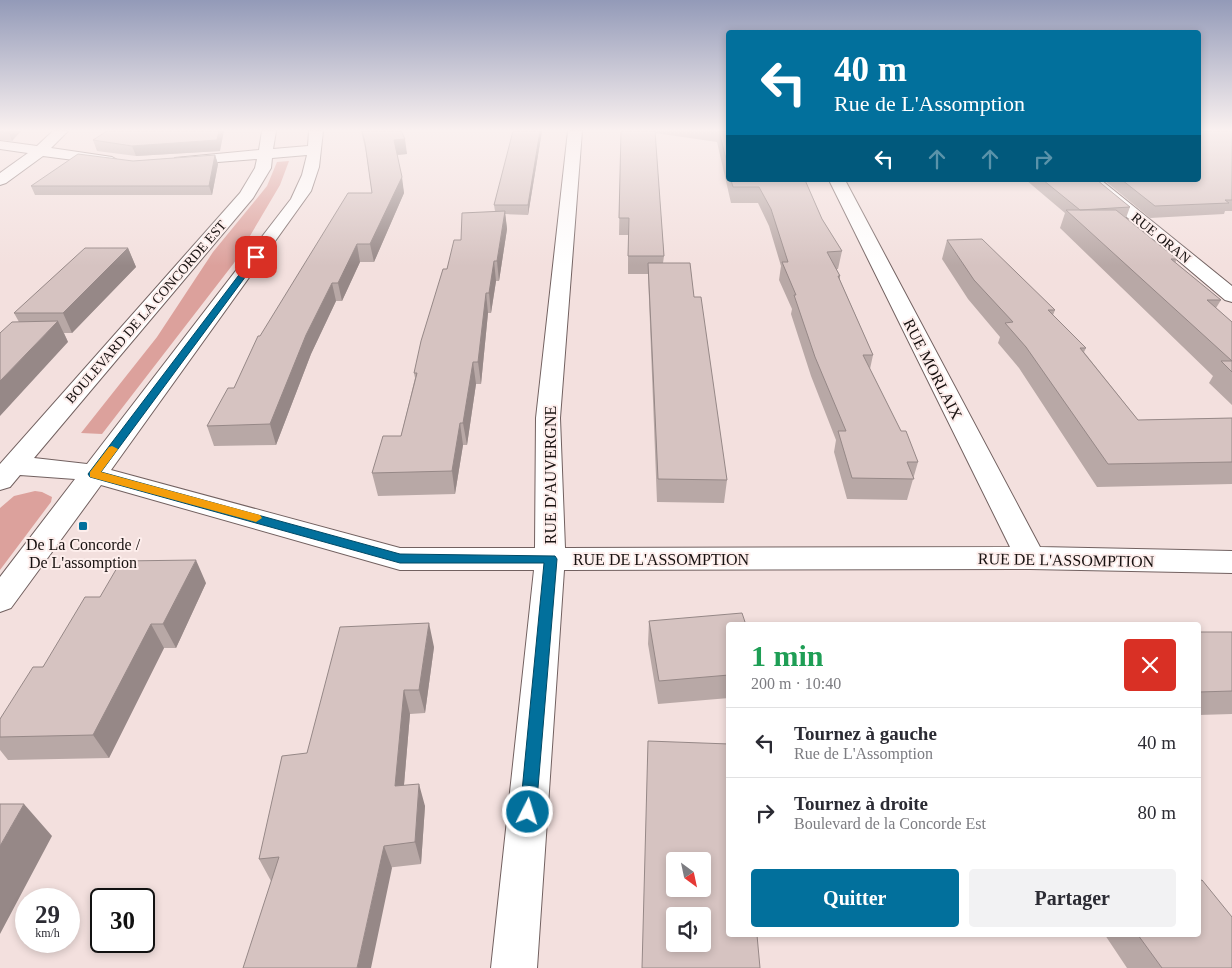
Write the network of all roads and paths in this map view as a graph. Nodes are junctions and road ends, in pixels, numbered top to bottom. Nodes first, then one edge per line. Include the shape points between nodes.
1 (259, 176) edge
2 (311, 176) edge
3 (571, 176) edge
4 (838, 182) edge
5 (1093, 182) edge
6 (1232, 296) edge
7 (6, 474) edge
8 (94, 474) junction
9 (1030, 558) junction
10 (550, 559) junction
11 (1232, 562) edge
12 (0, 600) edge
13 (514, 968) edge

1 - 7 street, BOULEVARD DE LA CONCORDE EST via 238,206
2 - 8 street via 298,200
3 - 10 street, RUE D'AUVERGNE via 548,418
4 - 9 street, RUE MORLAIX
5 - 6 street, RUE ORAN
7 - 8 street, RUE DE L'ASSOMPTION via 60,468
8 - 10 street, RUE DE L'ASSOMPTION via 400,559
8 - 12 street
9 - 10 street, RUE DE L'ASSOMPTION
9 - 11 street, RUE DE L'ASSOMPTION
10 - 13 street, RUE D'AUVERGNE

